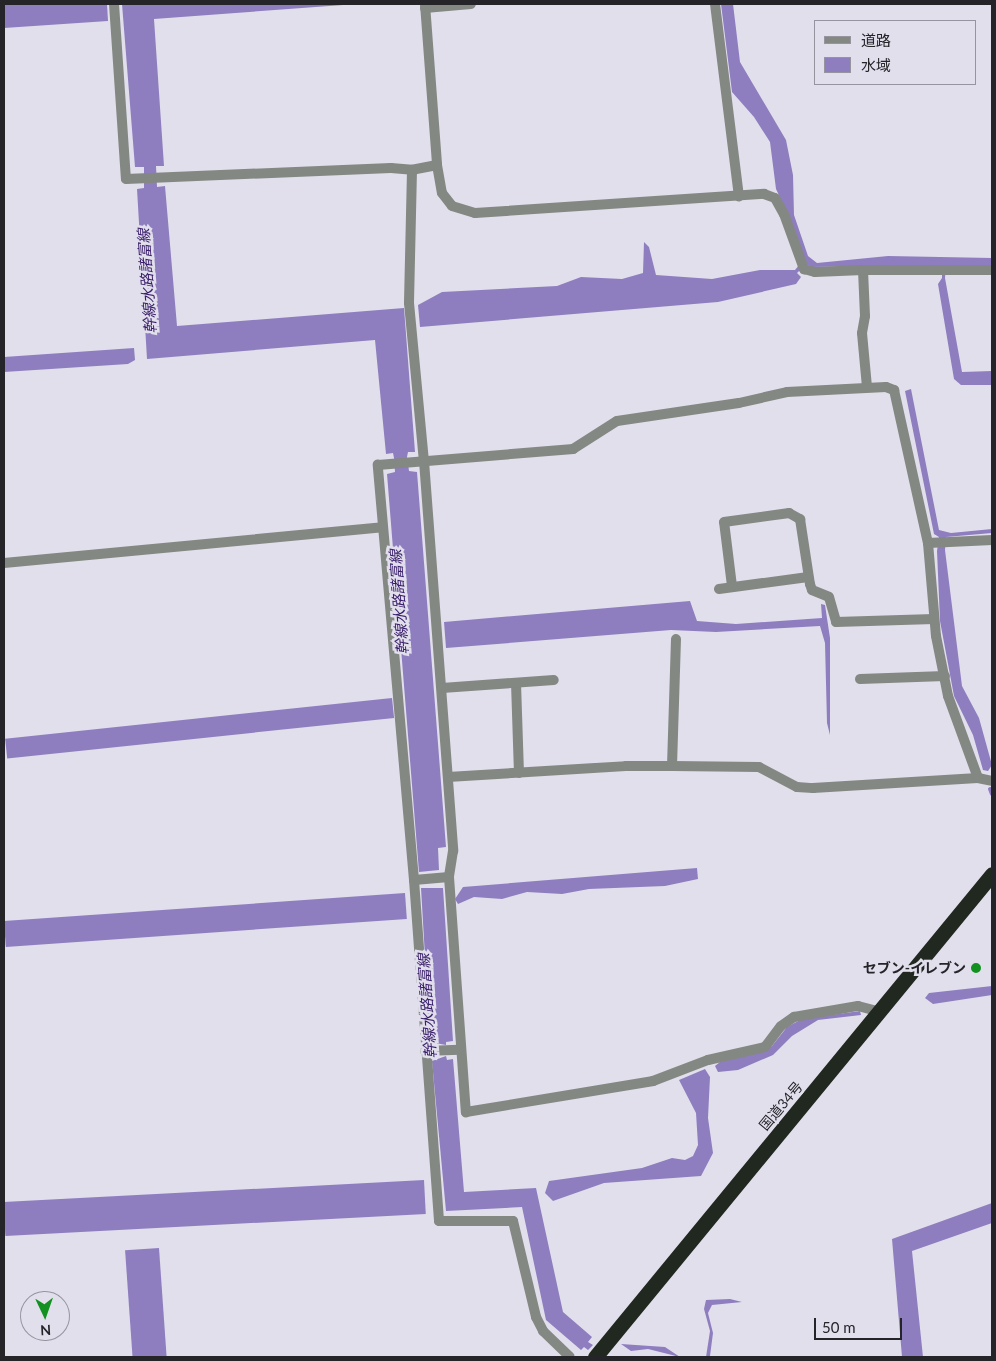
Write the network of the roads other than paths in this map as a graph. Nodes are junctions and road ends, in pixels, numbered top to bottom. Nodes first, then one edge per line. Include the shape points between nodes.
1 (471, 4) edge
2 (715, 4) edge
3 (425, 6) edge
4 (114, 12) edge
5 (437, 165) junction
6 (412, 170) junction
7 (739, 197) junction
8 (863, 270) junction
9 (992, 270) edge
10 (867, 387) junction
11 (424, 462) junction
12 (382, 527) junction
13 (992, 540) edge
14 (928, 543) junction
15 (4, 563) edge
16 (808, 577) junction
17 (732, 586) junction
18 (719, 589) dead end
19 (934, 619) junction
20 (676, 639) dead end
21 (946, 676) junction
22 (554, 680) dead end
23 (860, 680) dead end
24 (516, 683) junction
25 (442, 688) junction
26 (672, 766) junction
27 (519, 773) junction
28 (448, 777) junction
29 (978, 778) junction
30 (992, 781) edge
31 (449, 877) junction
32 (418, 879) junction
33 (990, 882) edge
34 (880, 1012) junction
35 (455, 1050) junction
36 (425, 1051) junction
37 (570, 1357) edge
38 (595, 1357) edge

1 - 3 street
2 - 7 street
3 - 5 street
4 - 6 street via 126,179 391,168
5 - 6 street
5 - 7 street via 442,193 452,206 464,212
6 - 11 street via 409,303
7 - 8 street via 764,194 775,198 802,265 815,272
8 - 9 street
8 - 10 street via 865,316 862,333
10 - 11 street via 787,392 739,403 617,421 573,450
10 - 14 street via 886,386 894,390 898,398
11 - 12 street via 378,465
11 - 25 street
12 - 15 street
12 - 32 street
13 - 14 street
14 - 19 street via 934,581
16 - 17 street
16 - 17 street via 800,519 789,514 780,515 724,522
16 - 19 street via 812,590 829,597 836,622
17 - 18 street
19 - 21 street
20 - 26 street
21 - 23 street
21 - 29 street via 953,710
22 - 24 street
24 - 25 street
24 - 27 street
25 - 28 street
26 - 27 street
26 - 29 street via 759,767 797,787 813,788
27 - 28 street
28 - 31 street via 453,852
29 - 30 street
31 - 32 street
31 - 35 street
32 - 36 street via 415,906
33 - 34 highway, 国道34号
34 - 35 street via 858,1006 794,1017 781,1026 765,1047 708,1060 653,1081 466,1112
34 - 38 highway, 国道34号
35 - 36 street
36 - 37 street via 439,1222 513,1221 536,1317 543,1331

